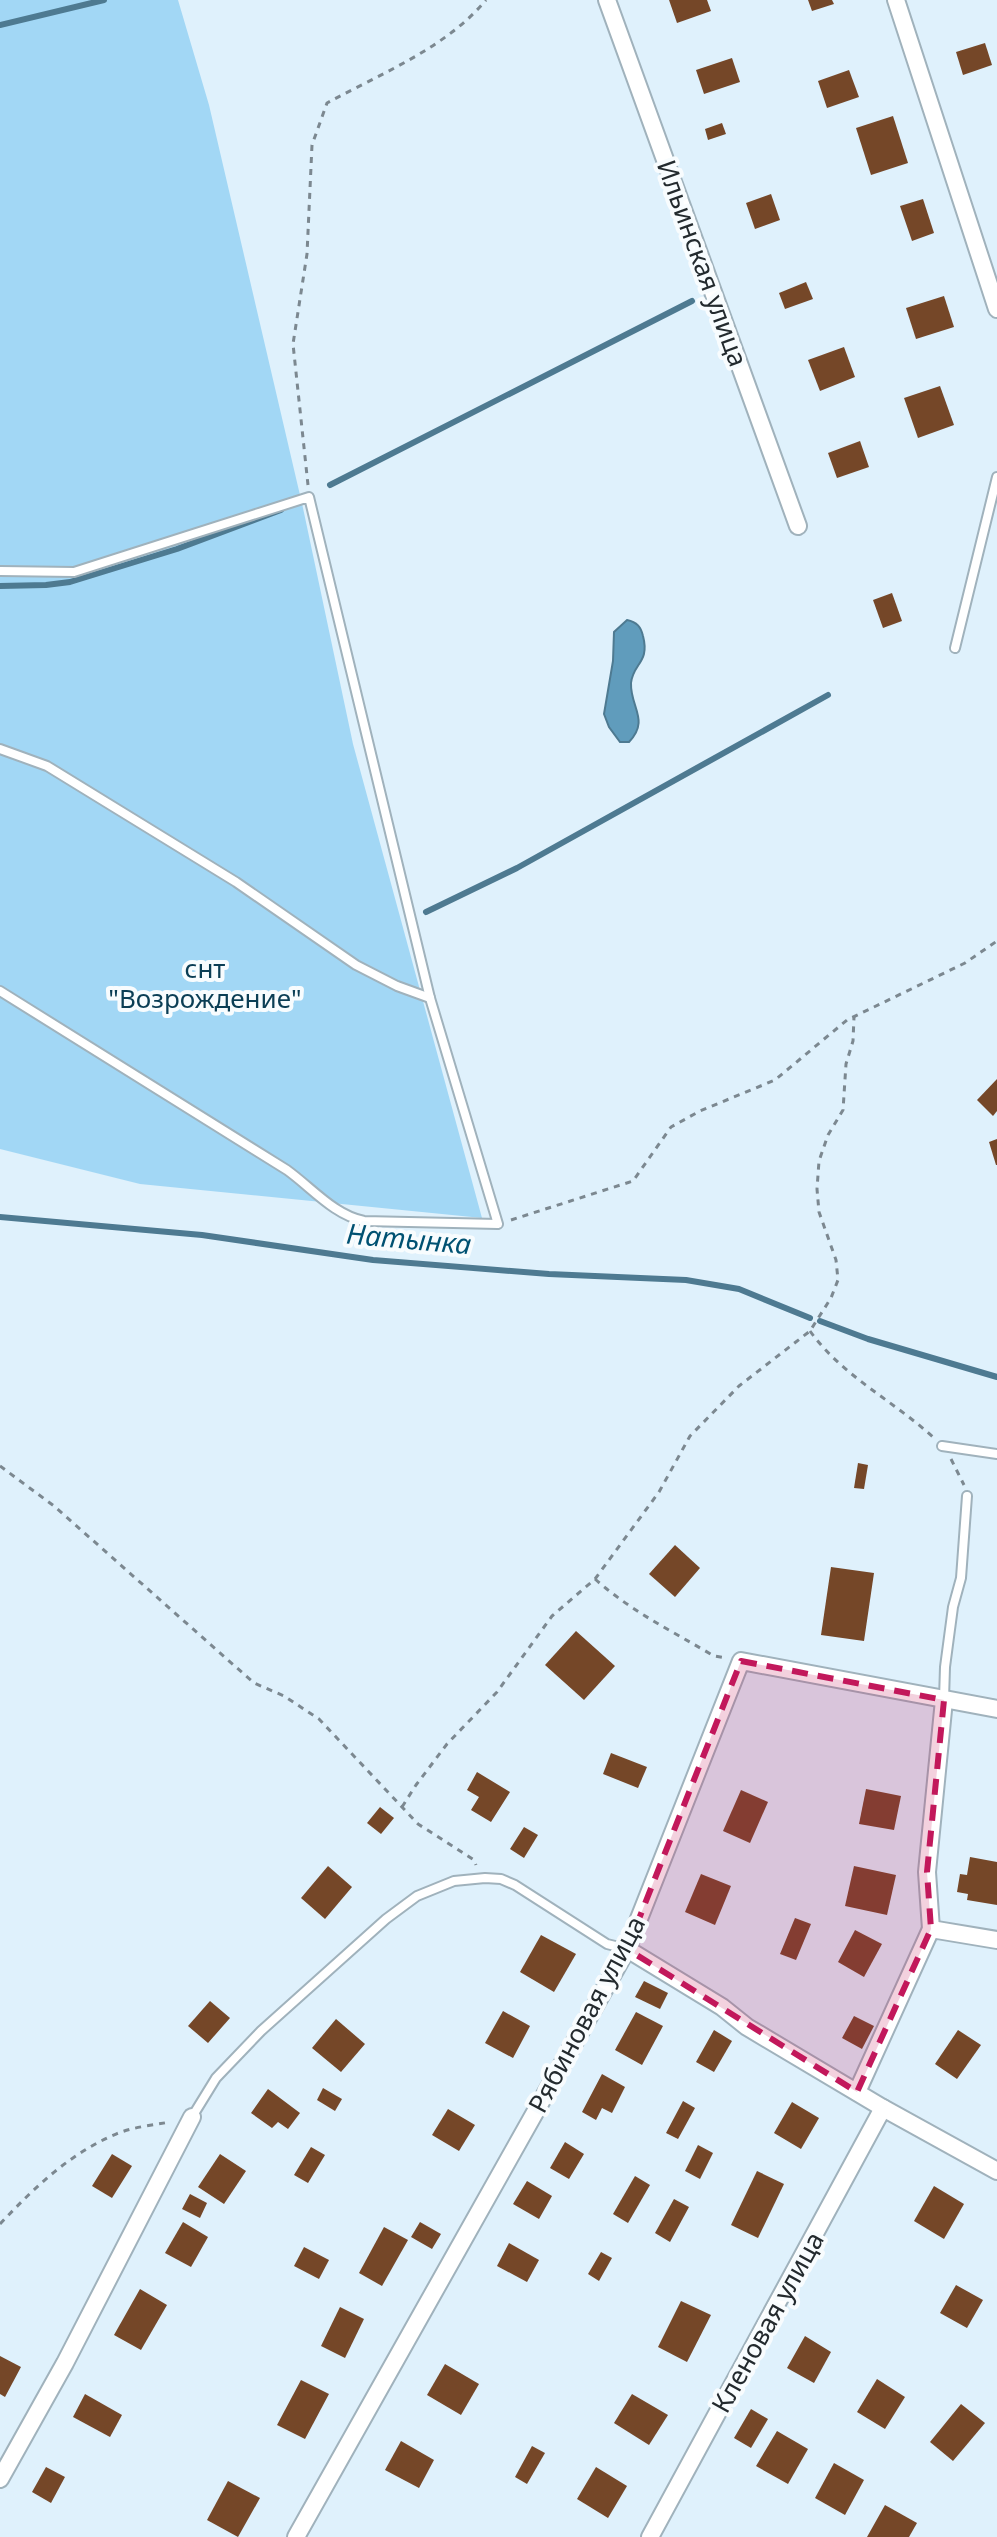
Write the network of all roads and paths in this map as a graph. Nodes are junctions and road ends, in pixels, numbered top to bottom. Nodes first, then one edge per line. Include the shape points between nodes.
1 (486, 0) edge
2 (607, 0) edge
3 (896, 0) edge
4 (997, 309) edge
5 (997, 477) edge
6 (309, 497) junction
7 (798, 526) dead end
8 (0, 571) edge
9 (955, 648) dead end
10 (0, 749) edge
11 (997, 941) edge
12 (0, 991) edge
13 (430, 998) junction
14 (854, 1017) junction
15 (498, 1224) junction
16 (810, 1331) junction
17 (942, 1446) junction
18 (997, 1454) edge
19 (0, 1466) edge
20 (967, 1496) joint
21 (595, 1579) junction
22 (741, 1661) junction
23 (944, 1700) junction
24 (997, 1709) edge
25 (402, 1807) junction
26 (485, 1878) junction
27 (931, 1929) junction
28 (997, 1940) edge
29 (627, 1949) junction
30 (857, 2092) junction
31 (883, 2108) junction
32 (192, 2117) junction
33 (997, 2171) edge
34 (0, 2224) edge
35 (0, 2479) edge
36 (296, 2537) edge
37 (650, 2537) edge

1 - 6 path via 445,39 327,103 312,145 307,254 293,344
2 - 7 street, Ильинская улица
3 - 4 street
5 - 9 lane
6 - 8 lane via 74,572
6 - 13 lane
10 - 13 lane via 47,766 236,882 356,965
11 - 14 path via 965,963
12 - 15 lane via 287,1170 351,1219
13 - 15 lane
14 - 15 path via 775,1080 671,1127 633,1181
14 - 16 path via 843,1110 819,1161 817,1189 838,1280
16 - 17 path via 845,1368
16 - 21 path via 739,1386 690,1436 659,1492
17 - 18 lane
17 - 20 path
19 - 25 path via 54,1506 254,1683 319,1719
20 - 23 lane
21 - 22 path via 642,1616 714,1656
21 - 25 path via 552,1616
22 - 23 street
22 - 29 street, Рябиновая улица
23 - 24 street
23 - 27 street via 927,1872
25 - 26 path via 418,1824 474,1860
26 - 29 lane via 515,1885 607,1944
26 - 32 lane via 454,1881 417,1896 386,1919 261,2031 216,2078
27 - 28 street
27 - 30 street
29 - 30 street
29 - 36 street, Рябиновая улица
30 - 31 street
31 - 33 street
31 - 37 street, Кленовая улица
32 - 34 path via 119,2133 76,2154
32 - 35 street

